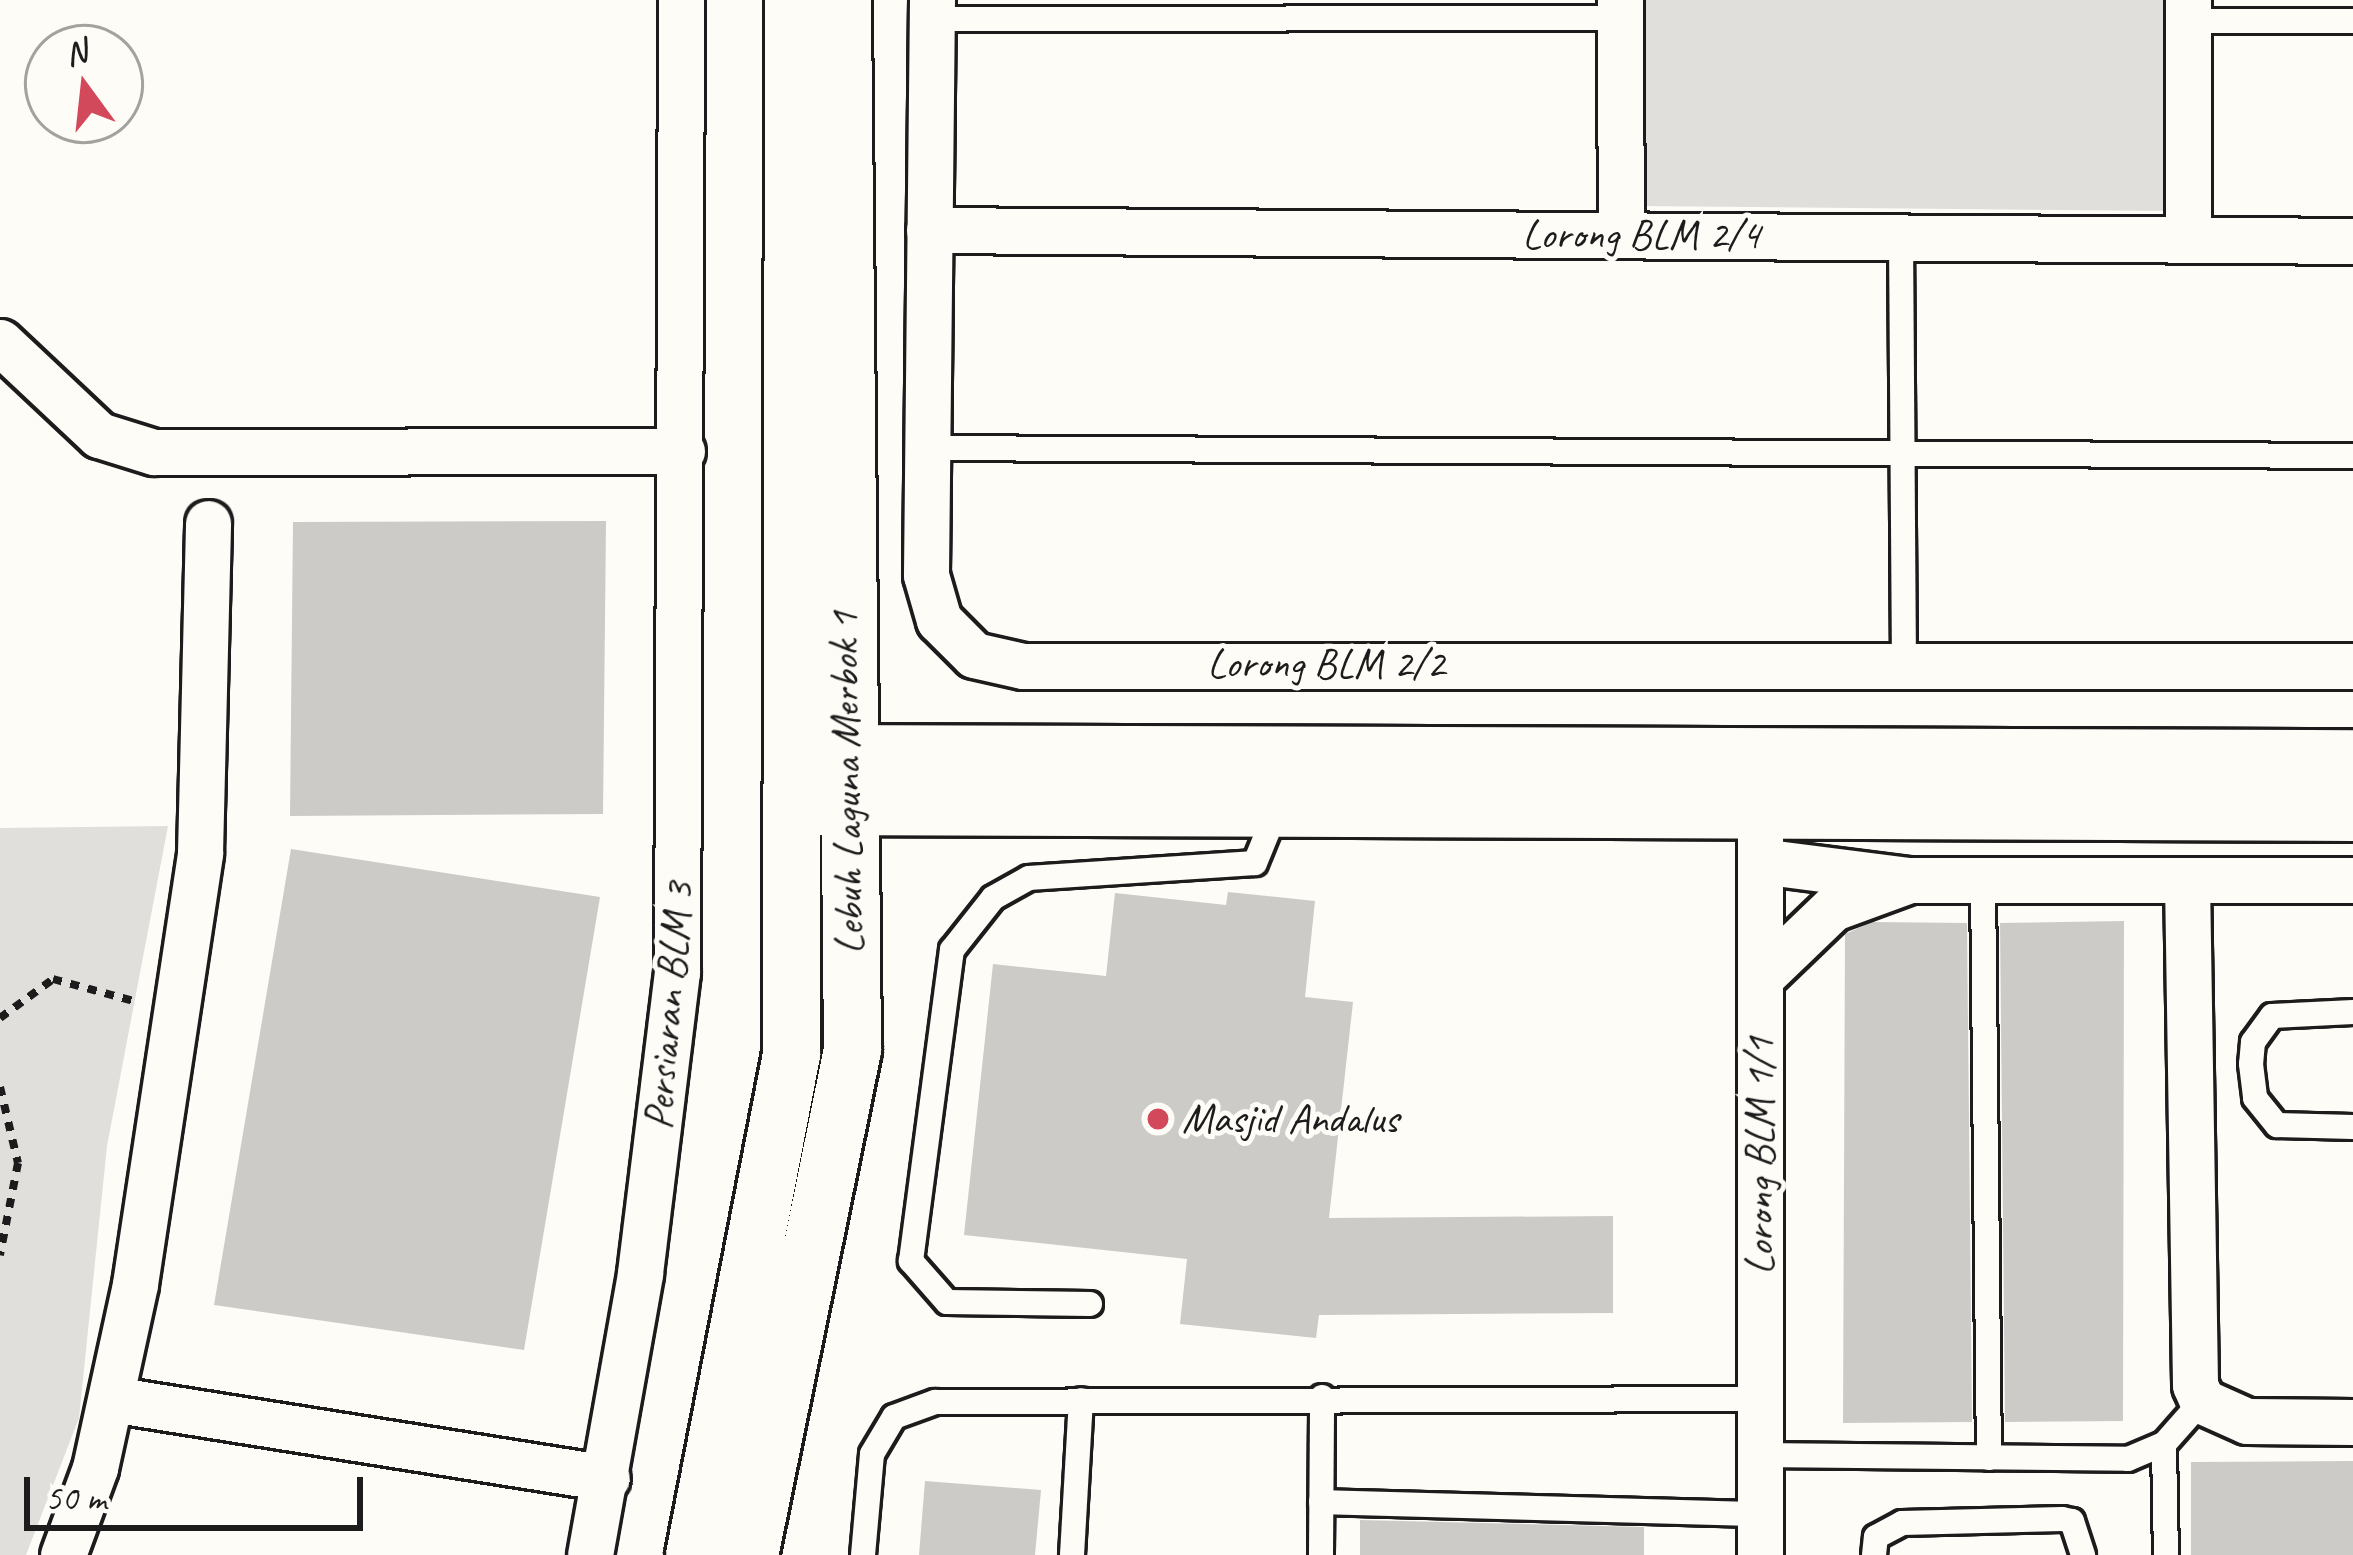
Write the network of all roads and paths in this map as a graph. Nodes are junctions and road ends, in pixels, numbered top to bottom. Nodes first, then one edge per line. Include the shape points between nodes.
1 (681, 0) edge
2 (793, 0) edge
3 (842, 0) edge
4 (1620, 9) edge
5 (932, 10) edge
6 (2188, 11) edge
7 (2353, 21) edge
8 (929, 230) junction
9 (1622, 236) junction
10 (1901, 236) junction
11 (2188, 239) junction
12 (2353, 241) edge
13 (0, 341) edge
14 (926, 448) junction
15 (682, 451) junction
16 (1900, 451) junction
17 (2353, 456) edge
18 (208, 523) dead end
19 (1904, 662) junction
20 (2353, 666) edge
21 (2353, 758) edge
22 (818, 780) junction
23 (1277, 809) junction
24 (1760, 810) junction
25 (2353, 812) edge
26 (1910, 880) junction
27 (1983, 880) junction
28 (2187, 880) junction
29 (2353, 880) edge
30 (1760, 978) junction
31 (176, 1012) junction
32 (2353, 1012) edge
33 (0, 1018) edge
34 (0, 1087) edge
35 (2353, 1127) edge
36 (0, 1255) edge
37 (1090, 1304) dead end
38 (1322, 1397) junction
39 (111, 1399) junction
40 (1760, 1399) junction
41 (1081, 1400) junction
42 (2202, 1401) junction
43 (2353, 1422) edge
44 (2164, 1444) junction
45 (1759, 1455) junction
46 (1989, 1458) junction
47 (607, 1478) junction
48 (1321, 1502) junction
49 (1760, 1534) edge
50 (63, 1555) edge
51 (590, 1555) edge
52 (694, 1555) edge
53 (749, 1555) edge
54 (863, 1555) edge
55 (1072, 1555) edge
56 (1321, 1555) edge
57 (1874, 1555) edge
58 (2083, 1555) edge
59 (2166, 1555) edge

1 - 15 street, Persiaran BLM 3
2 - 22 street, Lebuh Laguna Merbok 1
3 - 22 street, Lebuh Laguna Merbok 1
4 - 5 lane
4 - 9 street
5 - 8 street, Lorong BLM 2/2
6 - 7 lane
6 - 11 street
8 - 9 street, Lorong BLM 2/4
8 - 14 street, Lorong BLM 2/2
9 - 10 street, Lorong BLM 2/4
10 - 11 street, Lorong BLM 2/4
10 - 16 lane
11 - 12 street, Lorong BLM 2/4
13 - 15 street via 98,435 154,452
14 - 16 lane
14 - 19 street, Lorong BLM 2/2 via 930,602 953,641 995,664
15 - 47 street, Persiaran BLM 3 via 677,973
16 - 17 lane
16 - 19 lane
18 - 31 street via 206,768
19 - 20 street, Lorong BLM 2/2
21 - 24 street
22 - 23 street
22 - 24 street
22 - 52 street, Lebuh Laguna Merbok 1 via 788,1090
22 - 53 street, Lebuh Laguna Merbok 1 via 852,1048
23 - 24 street
23 - 37 lane via 1255,863 1029,878 993,898 952,950 910,1261 946,1302
24 - 25 street
24 - 26 street
24 - 30 street, Lorong BLM 1/1
26 - 27 street
26 - 30 street via 1834,908
27 - 28 street
27 - 46 lane
28 - 29 street
28 - 42 street via 2190,1360
30 - 40 street, Lorong BLM 1/1
31 - 33 path via 53,979
31 - 39 street
32 - 35 lane via 2272,1016 2252,1064 2255,1099 2277,1124
34 - 36 path via 18,1163
38 - 40 lane
38 - 41 lane
38 - 48 lane
39 - 47 street
39 - 50 street
40 - 45 street, Lorong BLM 1/1
41 - 54 lane via 935,1402 894,1417 872,1454
41 - 55 lane
42 - 43 street via 2247,1421
42 - 44 lane
44 - 46 lane via 2128,1459
44 - 59 lane
45 - 46 lane
45 - 49 street, Lorong BLM 1/1
47 - 51 street, Persiaran BLM 3
48 - 49 lane
48 - 56 lane
57 - 58 lane via 1876,1538 1902,1523 2062,1519 2072,1521

